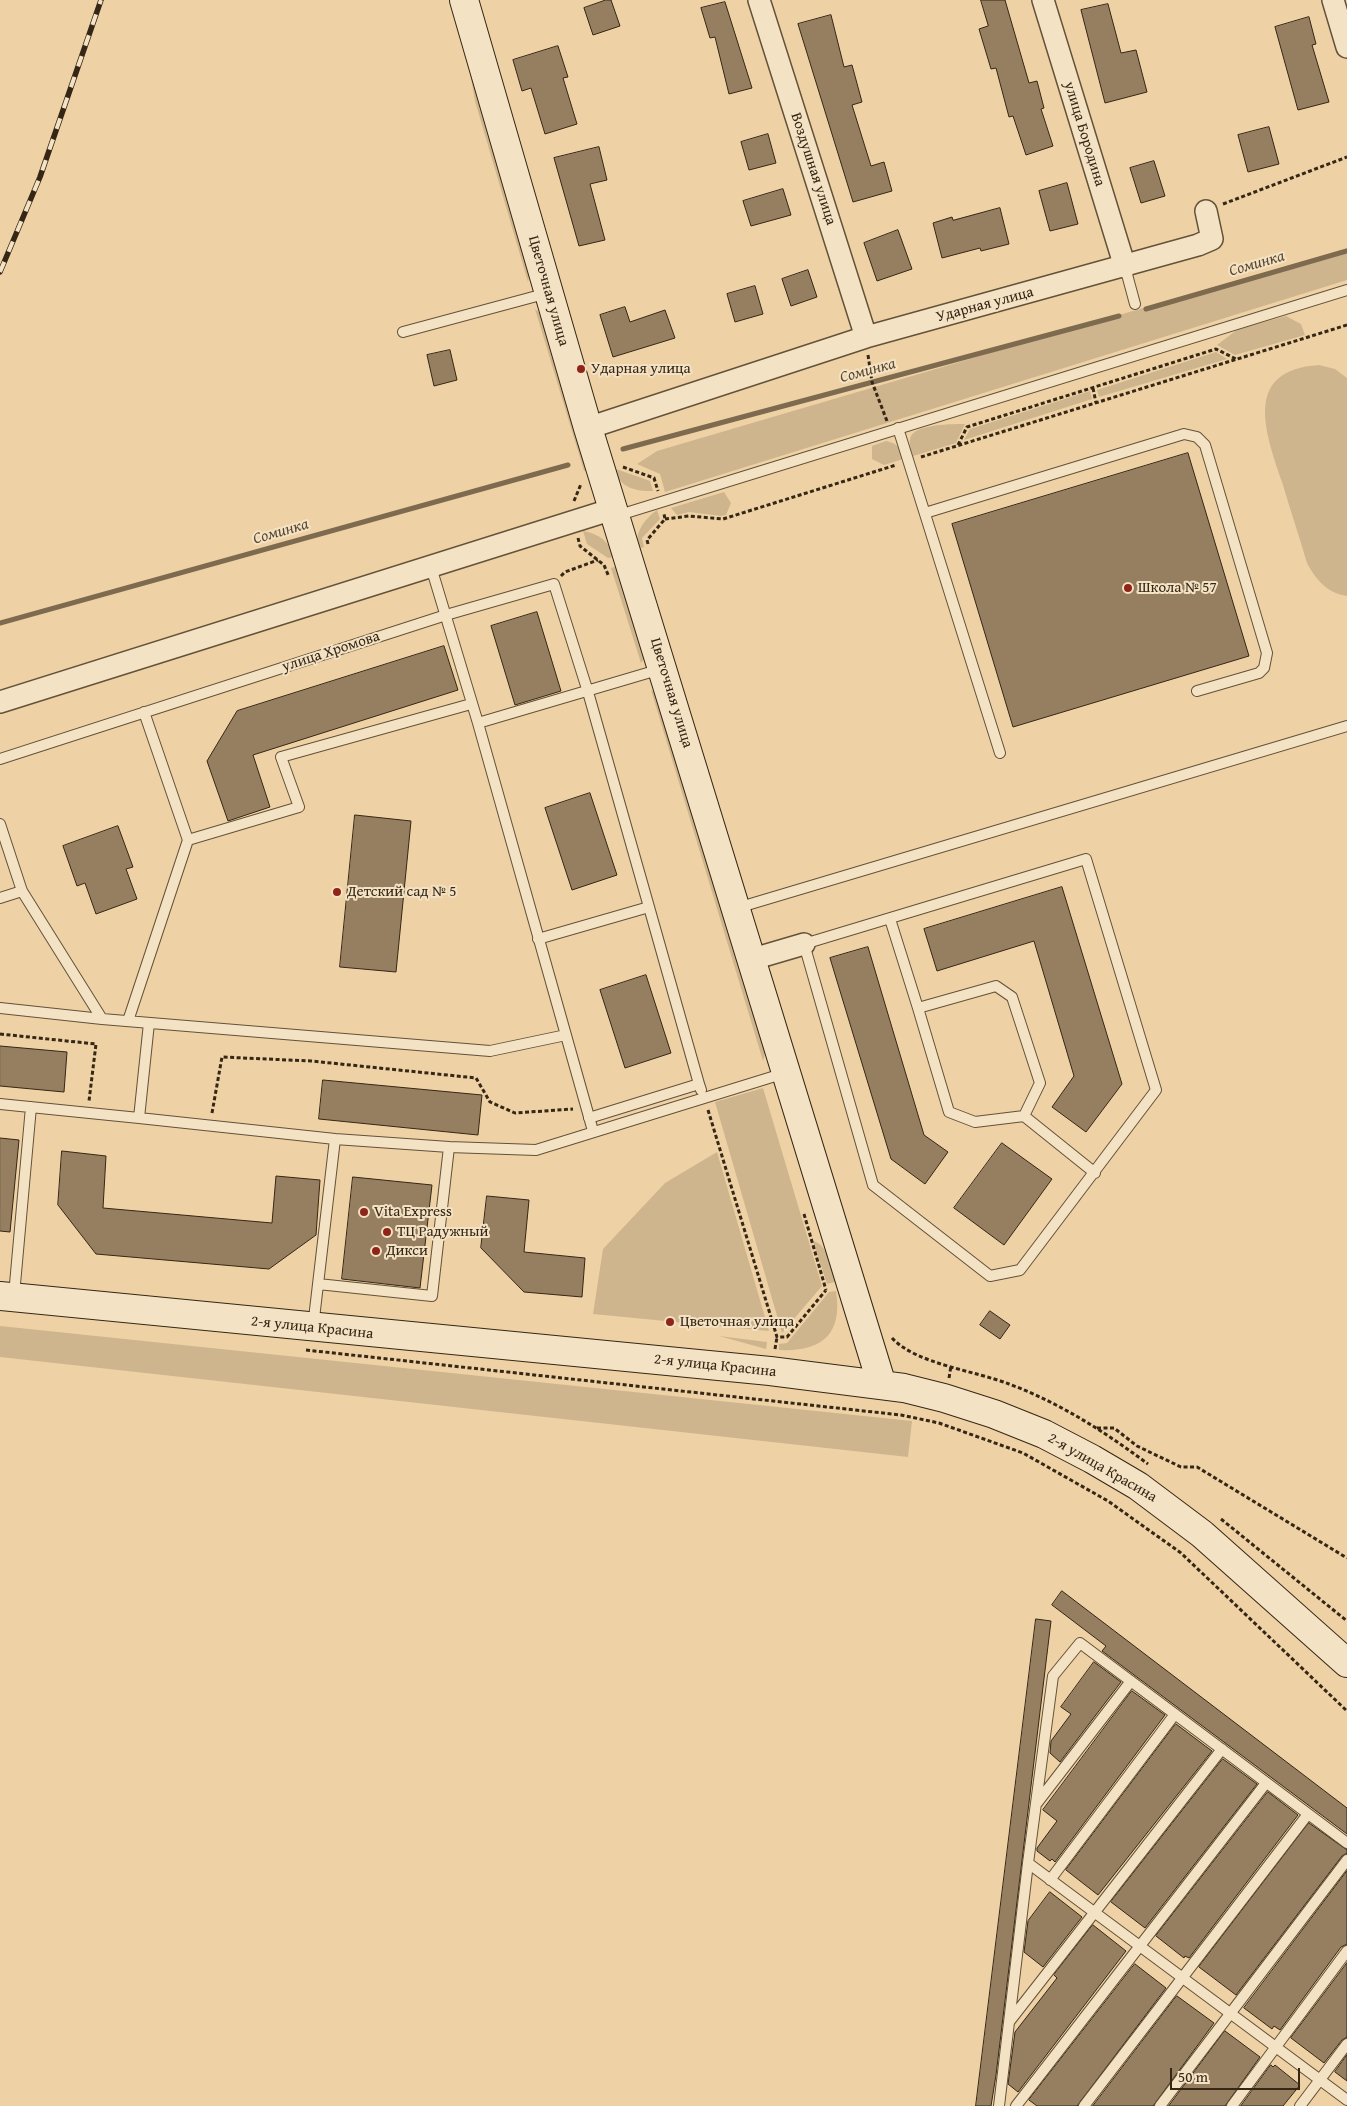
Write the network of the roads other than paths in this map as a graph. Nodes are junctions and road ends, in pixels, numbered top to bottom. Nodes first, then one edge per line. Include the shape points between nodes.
1 (464, 0) edge
2 (759, 0) edge
3 (1043, 0) edge
4 (1333, 0) edge
5 (1347, 47) edge
6 (1206, 211) road end
7 (1125, 267) junction
8 (1347, 290) edge
9 (549, 293) junction
10 (1135, 304) dead end
11 (403, 332) dead end
12 (866, 337) junction
13 (588, 428) junction
14 (894, 429) junction
15 (614, 513) junction
16 (925, 513) junction
17 (431, 567) junction
18 (446, 615) junction
19 (664, 668) junction
20 (1197, 691) dead end
21 (588, 692) junction
22 (0, 702) edge
23 (471, 704) junction
24 (144, 712) junction
25 (478, 723) junction
26 (1347, 726) edge
27 (1000, 752) dead end
28 (0, 759) edge
29 (0, 824) edge
30 (188, 840) junction
31 (22, 891) junction
32 (0, 898) edge
33 (649, 907) junction
34 (737, 908) junction
35 (890, 919) junction
36 (538, 939) junction
37 (804, 944) junction
38 (752, 958) junction
39 (0, 1008) edge
40 (918, 1008) junction
41 (102, 1020) junction
42 (128, 1021) junction
43 (148, 1023) junction
44 (566, 1035) junction
45 (786, 1073) junction
46 (699, 1084) junction
47 (704, 1098) junction
48 (0, 1104) edge
49 (31, 1107) junction
50 (588, 1113) junction
51 (1024, 1116) junction
52 (138, 1118) junction
53 (593, 1131) junction
54 (334, 1139) junction
55 (449, 1147) junction
56 (1095, 1173) junction
57 (318, 1284) junction
58 (7, 1296) edge
59 (309, 1339) junction
60 (882, 1385) junction
61 (1347, 1663) edge
62 (1131, 1681) junction
63 (1176, 1714) junction
64 (1222, 1749) junction
65 (1266, 1783) junction
66 (1036, 1804) junction
67 (1308, 1814) junction
68 (1347, 1843) edge
69 (1347, 1860) edge
70 (1028, 1863) junction
71 (1050, 1880) junction
72 (1095, 1913) junction
73 (1140, 1947) junction
74 (1347, 1951) edge
75 (1184, 1979) junction
76 (1230, 2014) junction
77 (1009, 2022) junction
78 (1347, 2044) edge
79 (1276, 2048) junction
80 (1320, 2080) junction
81 (1347, 2100) edge
82 (999, 2106) edge
83 (1016, 2106) edge
84 (1084, 2106) edge
85 (1160, 2106) edge
86 (1232, 2106) edge
87 (1300, 2106) edge

1 - 9 street, Цветочная улица
2 - 12 street, Воздушная улица
3 - 7 street, улица Бородина
4 - 5 street
6 - 7 street, Ударная улица via 1212,239
7 - 10 lane
7 - 12 street, Ударная улица
8 - 14 lane
9 - 11 lane
9 - 13 street, Цветочная улица
12 - 13 street, Ударная улица
13 - 15 street, Цветочная улица
14 - 15 lane
14 - 16 lane via 909,460
15 - 17 street
15 - 19 street, Цветочная улица
16 - 20 lane via 1184,434 1197,437 1205,446 1267,653 1264,668 1259,673
16 - 27 lane
17 - 18 lane
17 - 22 street
18 - 21 lane, улица Хромова via 554,584
18 - 23 lane
18 - 24 lane, улица Хромова
19 - 21 lane
19 - 34 street, Цветочная улица
21 - 25 lane
21 - 33 lane
23 - 25 lane
23 - 30 lane via 281,757 299,807
24 - 28 lane, улица Хромова
24 - 30 lane
25 - 36 lane
26 - 34 lane
29 - 31 lane
30 - 42 lane
31 - 32 lane
31 - 41 lane
33 - 36 lane
33 - 46 lane
34 - 38 street, Цветочная улица
35 - 37 lane
35 - 40 lane
35 - 56 lane via 1086,859 1156,1090
36 - 44 lane
37 - 38 street
37 - 56 lane via 873,1185 990,1276 1020,1270
38 - 45 street, Цветочная улица
39 - 41 lane
40 - 51 lane via 949,1112 975,1122
40 - 51 lane via 996,986 1012,997 1040,1083
41 - 42 lane
42 - 43 lane
43 - 44 lane via 490,1051
43 - 52 lane
44 - 50 lane
45 - 47 lane
45 - 60 street, Цветочная улица
46 - 47 lane
46 - 50 lane
47 - 53 lane
48 - 49 lane
49 - 52 lane
49 - 58 lane
50 - 53 lane
51 - 56 lane
52 - 54 lane
53 - 55 lane via 536,1150
54 - 55 lane
54 - 57 lane
55 - 57 lane via 432,1296
57 - 59 lane
58 - 59 street, 2-я улица Красина
59 - 60 street, 2-я улица Красина via 770,1371
60 - 61 street, 2-я улица Красина via 931,1394 994,1414 1060,1442 1115,1472 1202,1534
62 - 63 lane
62 - 66 lane
62 - 66 lane via 1080,1643 1053,1676
63 - 64 lane
63 - 71 lane
64 - 65 lane
64 - 72 lane
65 - 67 lane
65 - 73 lane
66 - 70 lane
67 - 68 lane
67 - 75 lane
69 - 76 lane
70 - 71 lane
70 - 77 lane
71 - 72 lane
72 - 73 lane
72 - 77 lane
73 - 75 lane
73 - 83 lane
74 - 79 lane
75 - 76 lane
75 - 84 lane
76 - 79 lane
76 - 85 lane
77 - 82 lane
78 - 80 lane
79 - 80 lane
79 - 86 lane
80 - 81 lane
80 - 87 lane

